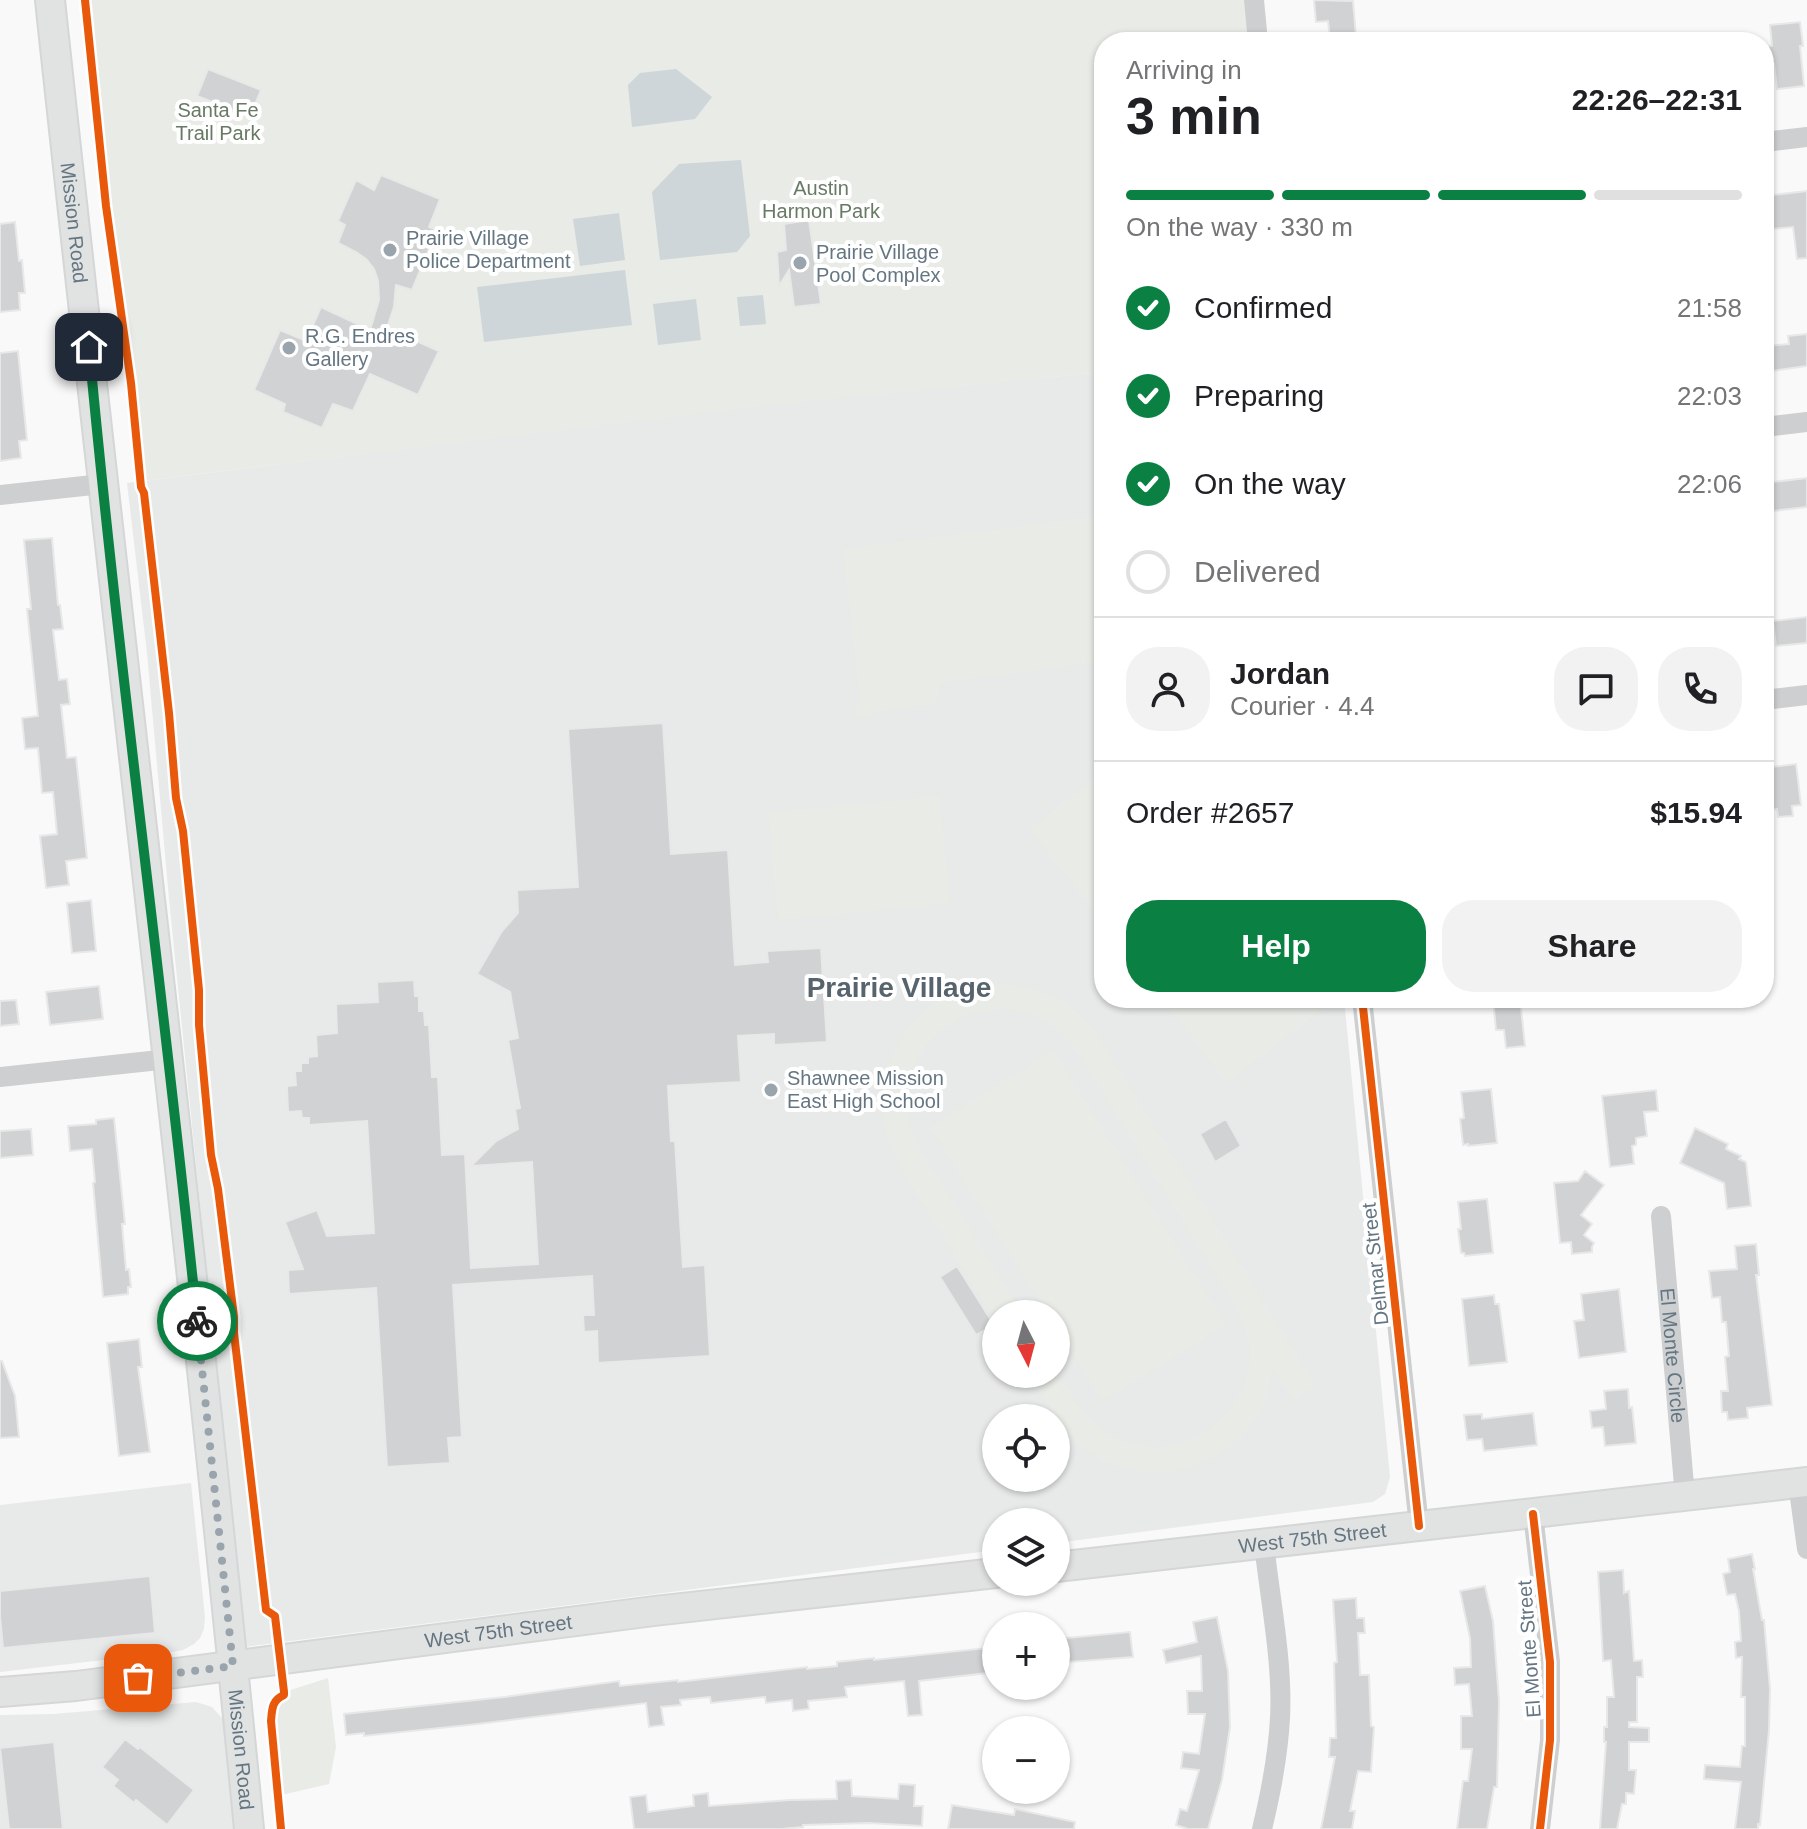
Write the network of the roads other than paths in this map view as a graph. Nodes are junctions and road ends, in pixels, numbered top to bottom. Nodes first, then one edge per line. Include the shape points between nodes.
1 (50, 0) edge
2 (1254, 0) edge
3 (1257, 32) edge
4 (1807, 137) edge
5 (1774, 141) edge
6 (1807, 422) edge
7 (1774, 426) edge
8 (102, 484) junction
9 (0, 495) edge
10 (1807, 695) edge
11 (1774, 699) edge
12 (1363, 1008) edge
13 (169, 1059) junction
14 (0, 1077) edge
15 (1661, 1216) dead end
16 (1802, 1482) edge
17 (1685, 1497) junction
18 (1533, 1514) junction
19 (1419, 1526) junction
20 (1264, 1544) junction
21 (1807, 1549) edge
22 (1070, 1565) edge
23 (982, 1575) edge
24 (233, 1666) junction
25 (0, 1692) edge
26 (249, 1829) edge
27 (1262, 1829) edge
28 (1540, 1829) edge

1 - 8 main road, Mission Road
2 - 3 street
4 - 5 street
6 - 7 street
8 - 9 street
8 - 13 main road, Mission Road
10 - 11 street
12 - 19 street, Delmar Street
13 - 14 street
13 - 24 main road, Mission Road
15 - 17 street, El Monte Circle
16 - 17 main road, West 75th Street
16 - 21 street
17 - 18 main road, West 75th Street
18 - 19 main road, West 75th Street
18 - 28 street, El Monte Street via 1550,1662 1550,1740
19 - 20 main road, West 75th Street
20 - 22 main road, West 75th Street
20 - 27 street via 1280,1717
23 - 24 main road, West 75th Street
24 - 25 main road, West 75th Street
24 - 26 main road, Mission Road

